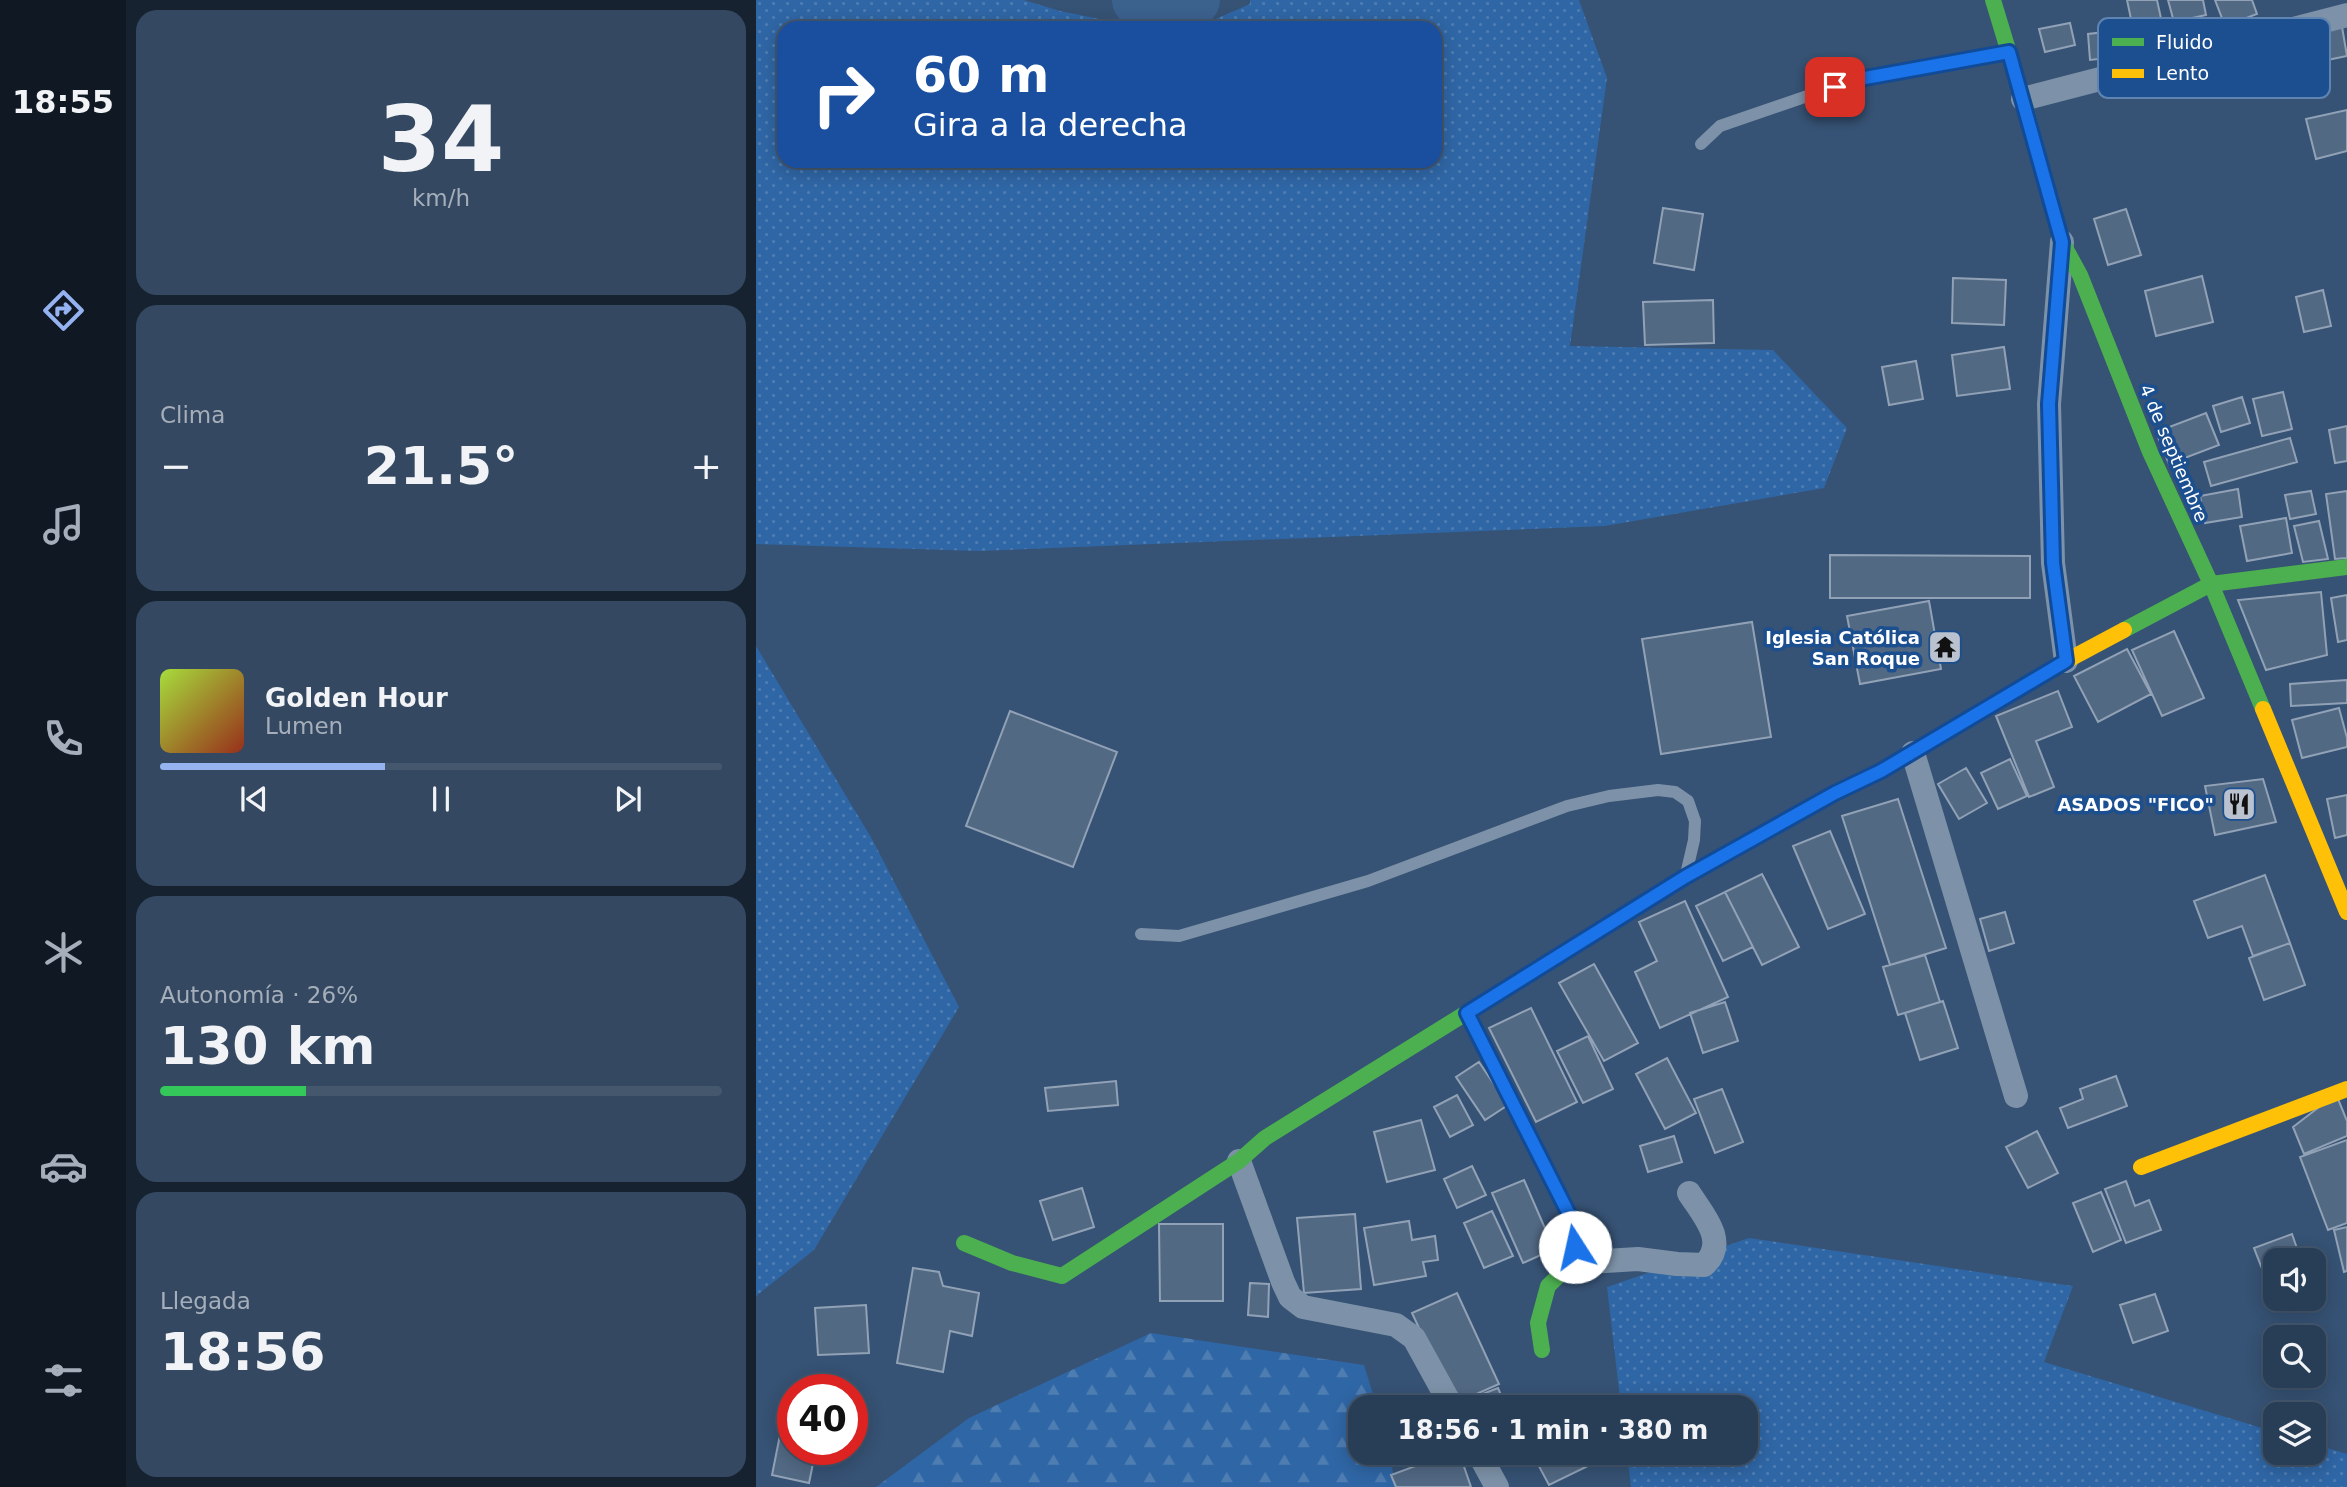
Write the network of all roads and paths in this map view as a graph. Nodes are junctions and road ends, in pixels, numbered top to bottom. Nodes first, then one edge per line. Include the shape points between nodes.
1 (1993, 0) edge
2 (2347, 15) edge
3 (2330, 19) edge
4 (2009, 52) junction
5 (2098, 80) edge
6 (2023, 99) junction
7 (1701, 144) dead end
8 (2062, 242) junction
9 (2347, 567) edge
10 (2211, 584) junction
11 (2066, 661) junction
12 (1913, 753) junction
13 (1685, 877) junction
14 (2347, 912) edge
15 (1141, 934) dead end
16 (1467, 1013) junction
17 (2347, 1088) edge
18 (2016, 1096) dead end
19 (1239, 1161) junction
20 (2141, 1167) dead end
21 (1689, 1193) dead end
22 (964, 1243) dead end
23 (1572, 1263) junction
24 (1542, 1350) dead end
25 (1445, 1395) edge
26 (1485, 1465) edge
27 (1497, 1487) edge

1 - 4 street, 4 de septiembre
2 - 3 street
4 - 6 street, 4 de septiembre
4 - 7 lane via 1854,80 1720,126
5 - 6 street
6 - 8 street, 4 de septiembre
8 - 10 street, 4 de septiembre
8 - 11 street via 2049,404 2053,563
9 - 10 street
10 - 11 street
10 - 14 street, 4 de septiembre
11 - 12 street
12 - 13 street
12 - 18 street
13 - 15 lane via 1695,821 1688,801 1675,792 1658,790 1567,806 1368,881 1179,936
13 - 16 street
16 - 19 street via 1265,1138
16 - 23 street via 1578,1232
17 - 20 street
19 - 22 street via 1062,1276 998,1259
19 - 25 street via 1290,1297 1303,1307 1396,1325 1414,1338
21 - 23 street via 1714,1235 1714,1252 1704,1265 1638,1259
23 - 24 street via 1548,1286 1538,1323
26 - 27 street

